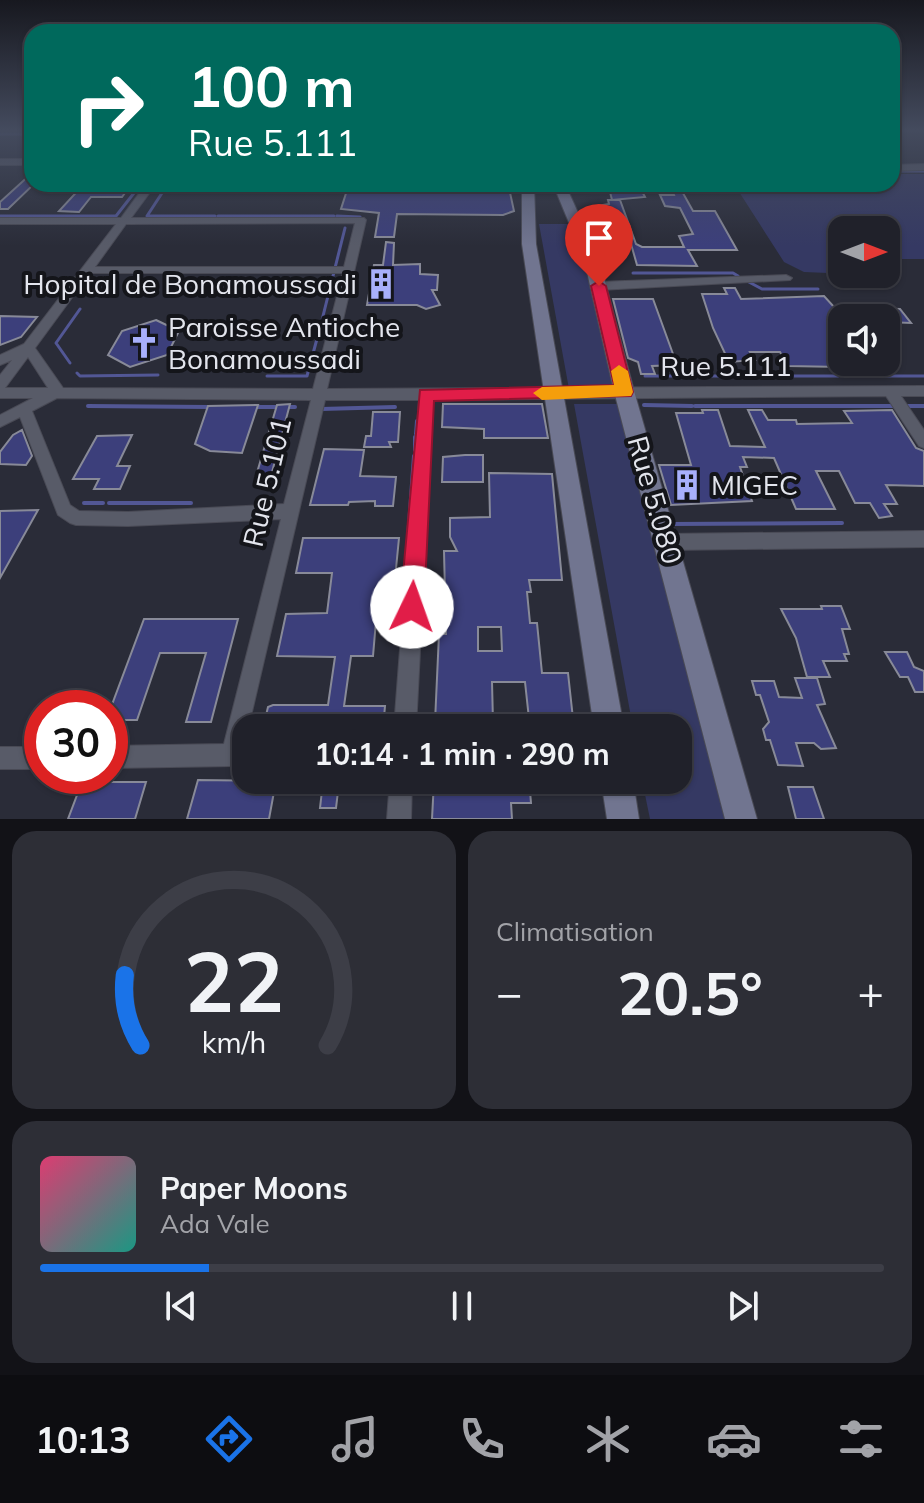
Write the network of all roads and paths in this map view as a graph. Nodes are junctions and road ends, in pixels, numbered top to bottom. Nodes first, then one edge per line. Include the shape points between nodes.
1 (145, 192) edge
2 (527, 192) edge
3 (564, 192) edge
4 (0, 221) edge
5 (124, 221) junction
6 (87, 270) junction
7 (349, 270) junction
8 (786, 278) dead end
9 (599, 286) junction
10 (28, 347) junction
11 (0, 360) edge
12 (0, 385) edge
13 (890, 391) junction
14 (924, 391) edge
15 (58, 392) junction
16 (624, 392) junction
17 (0, 393) edge
18 (554, 393) junction
19 (319, 395) junction
20 (426, 395) junction
21 (24, 409) junction
22 (0, 421) edge
23 (924, 442) edge
24 (291, 511) junction
25 (924, 539) edge
26 (667, 542) junction
27 (406, 714) edge
28 (607, 714) edge
29 (128, 757) edge
30 (0, 758) edge
31 (24, 758) edge
32 (400, 794) edge
33 (619, 794) edge
34 (399, 819) edge
35 (623, 819) edge
36 (741, 819) edge

1 - 5 street
2 - 18 main road via 529,244
3 - 9 main road, Rue 5.080 via 577,213
4 - 5 street, Rue 5.101
5 - 6 street
5 - 7 street, Rue 5.101 via 361,220
6 - 7 street
6 - 10 street
7 - 19 street, Rue 5.101
8 - 9 street
9 - 16 main road, Rue 5.080
10 - 11 street
10 - 12 street
10 - 15 street
13 - 14 street, Rue 5.111
13 - 16 street, Rue 5.111
13 - 23 street
15 - 17 street, Rue 5.111
15 - 19 street, Rue 5.111
15 - 21 street
16 - 18 street, Rue 5.111
16 - 26 main road, Rue 5.080
18 - 20 street, Rue 5.111
18 - 28 main road
19 - 20 street, Rue 5.111
19 - 24 street, Rue 5.101
20 - 27 street
21 - 22 street
21 - 24 street via 64,510 76,518
24 - 29 street, Rue 5.101 via 232,755
25 - 26 street
26 - 36 main road, Rue 5.080
30 - 31 street
32 - 34 street
33 - 35 main road

